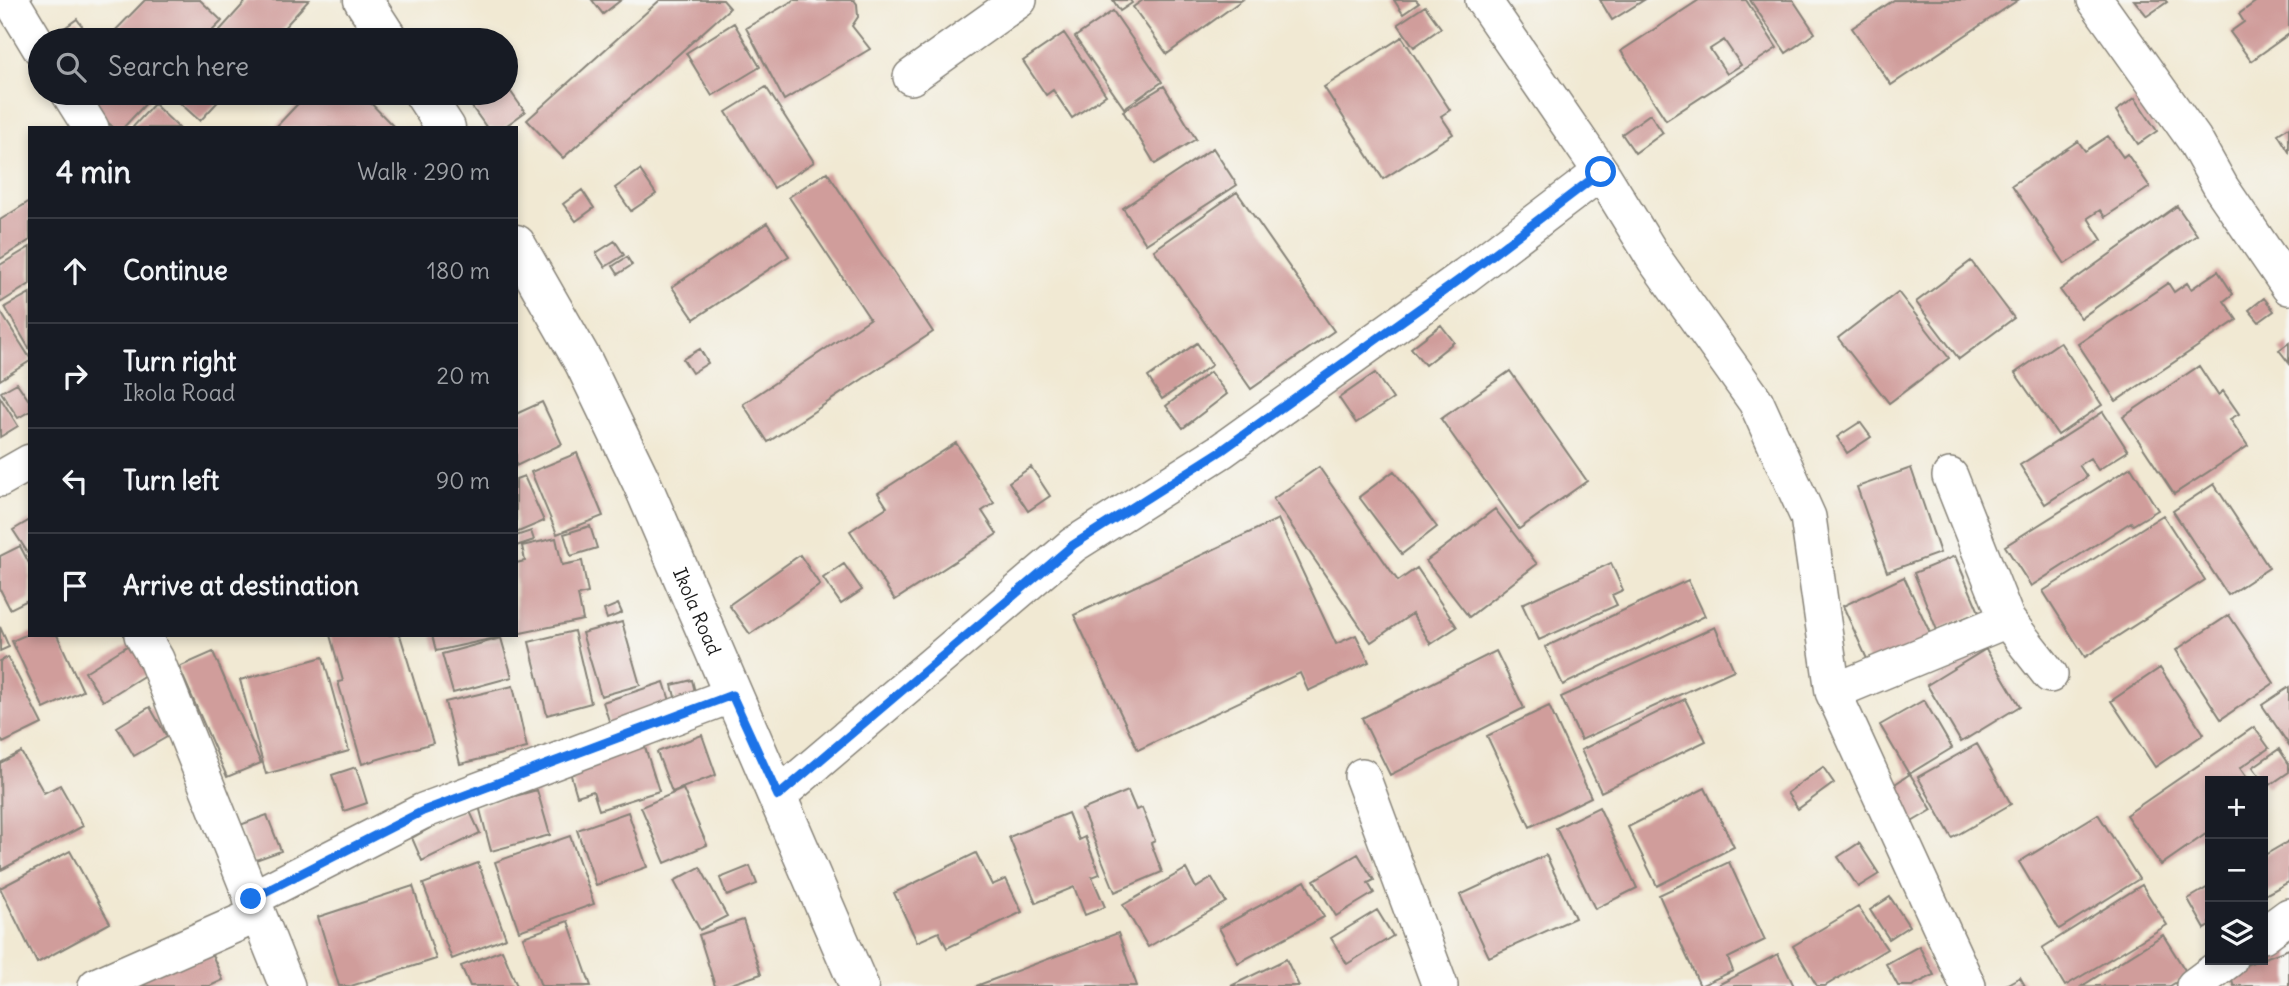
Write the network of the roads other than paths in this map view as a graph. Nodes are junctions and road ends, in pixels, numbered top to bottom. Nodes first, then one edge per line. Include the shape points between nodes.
1 (11, 0) edge
2 (363, 0) edge
3 (1020, 0) edge
4 (1483, 0) edge
5 (2095, 0) edge
6 (28, 28) edge
7 (381, 28) edge
8 (911, 77) dead end
9 (77, 105) edge
10 (431, 105) edge
11 (90, 126) edge
12 (445, 126) edge
13 (1601, 172) junction
14 (518, 248) edge
15 (2289, 287) edge
16 (28, 463) edge
17 (1950, 476) dead end
18 (0, 479) edge
19 (2007, 620) junction
20 (143, 637) edge
21 (2050, 675) dead end
22 (1833, 692) junction
23 (732, 695) junction
24 (1362, 776) dead end
25 (778, 796) junction
26 (254, 907) junction
27 (2289, 916) edge
28 (2268, 931) edge
29 (2222, 965) edge
30 (96, 986) edge
31 (287, 986) edge
32 (859, 986) edge
33 (1440, 986) edge
34 (1968, 986) edge
35 (2194, 986) edge

1 - 6 street
2 - 7 street
3 - 8 street
4 - 13 street
5 - 15 street via 2194,139
9 - 11 street
10 - 12 street
13 - 22 street via 1655,260 1756,402 1808,517
13 - 25 street via 1221,451 1073,545
14 - 23 street, Ikola Road via 584,363 641,481
16 - 18 street
17 - 19 street
19 - 21 street
19 - 22 street
20 - 26 street
22 - 34 street
23 - 25 street, Ikola Road
23 - 26 street via 423,811
24 - 33 street
25 - 32 street, Ikola Road
26 - 30 street
26 - 31 street
27 - 28 street
29 - 35 street

